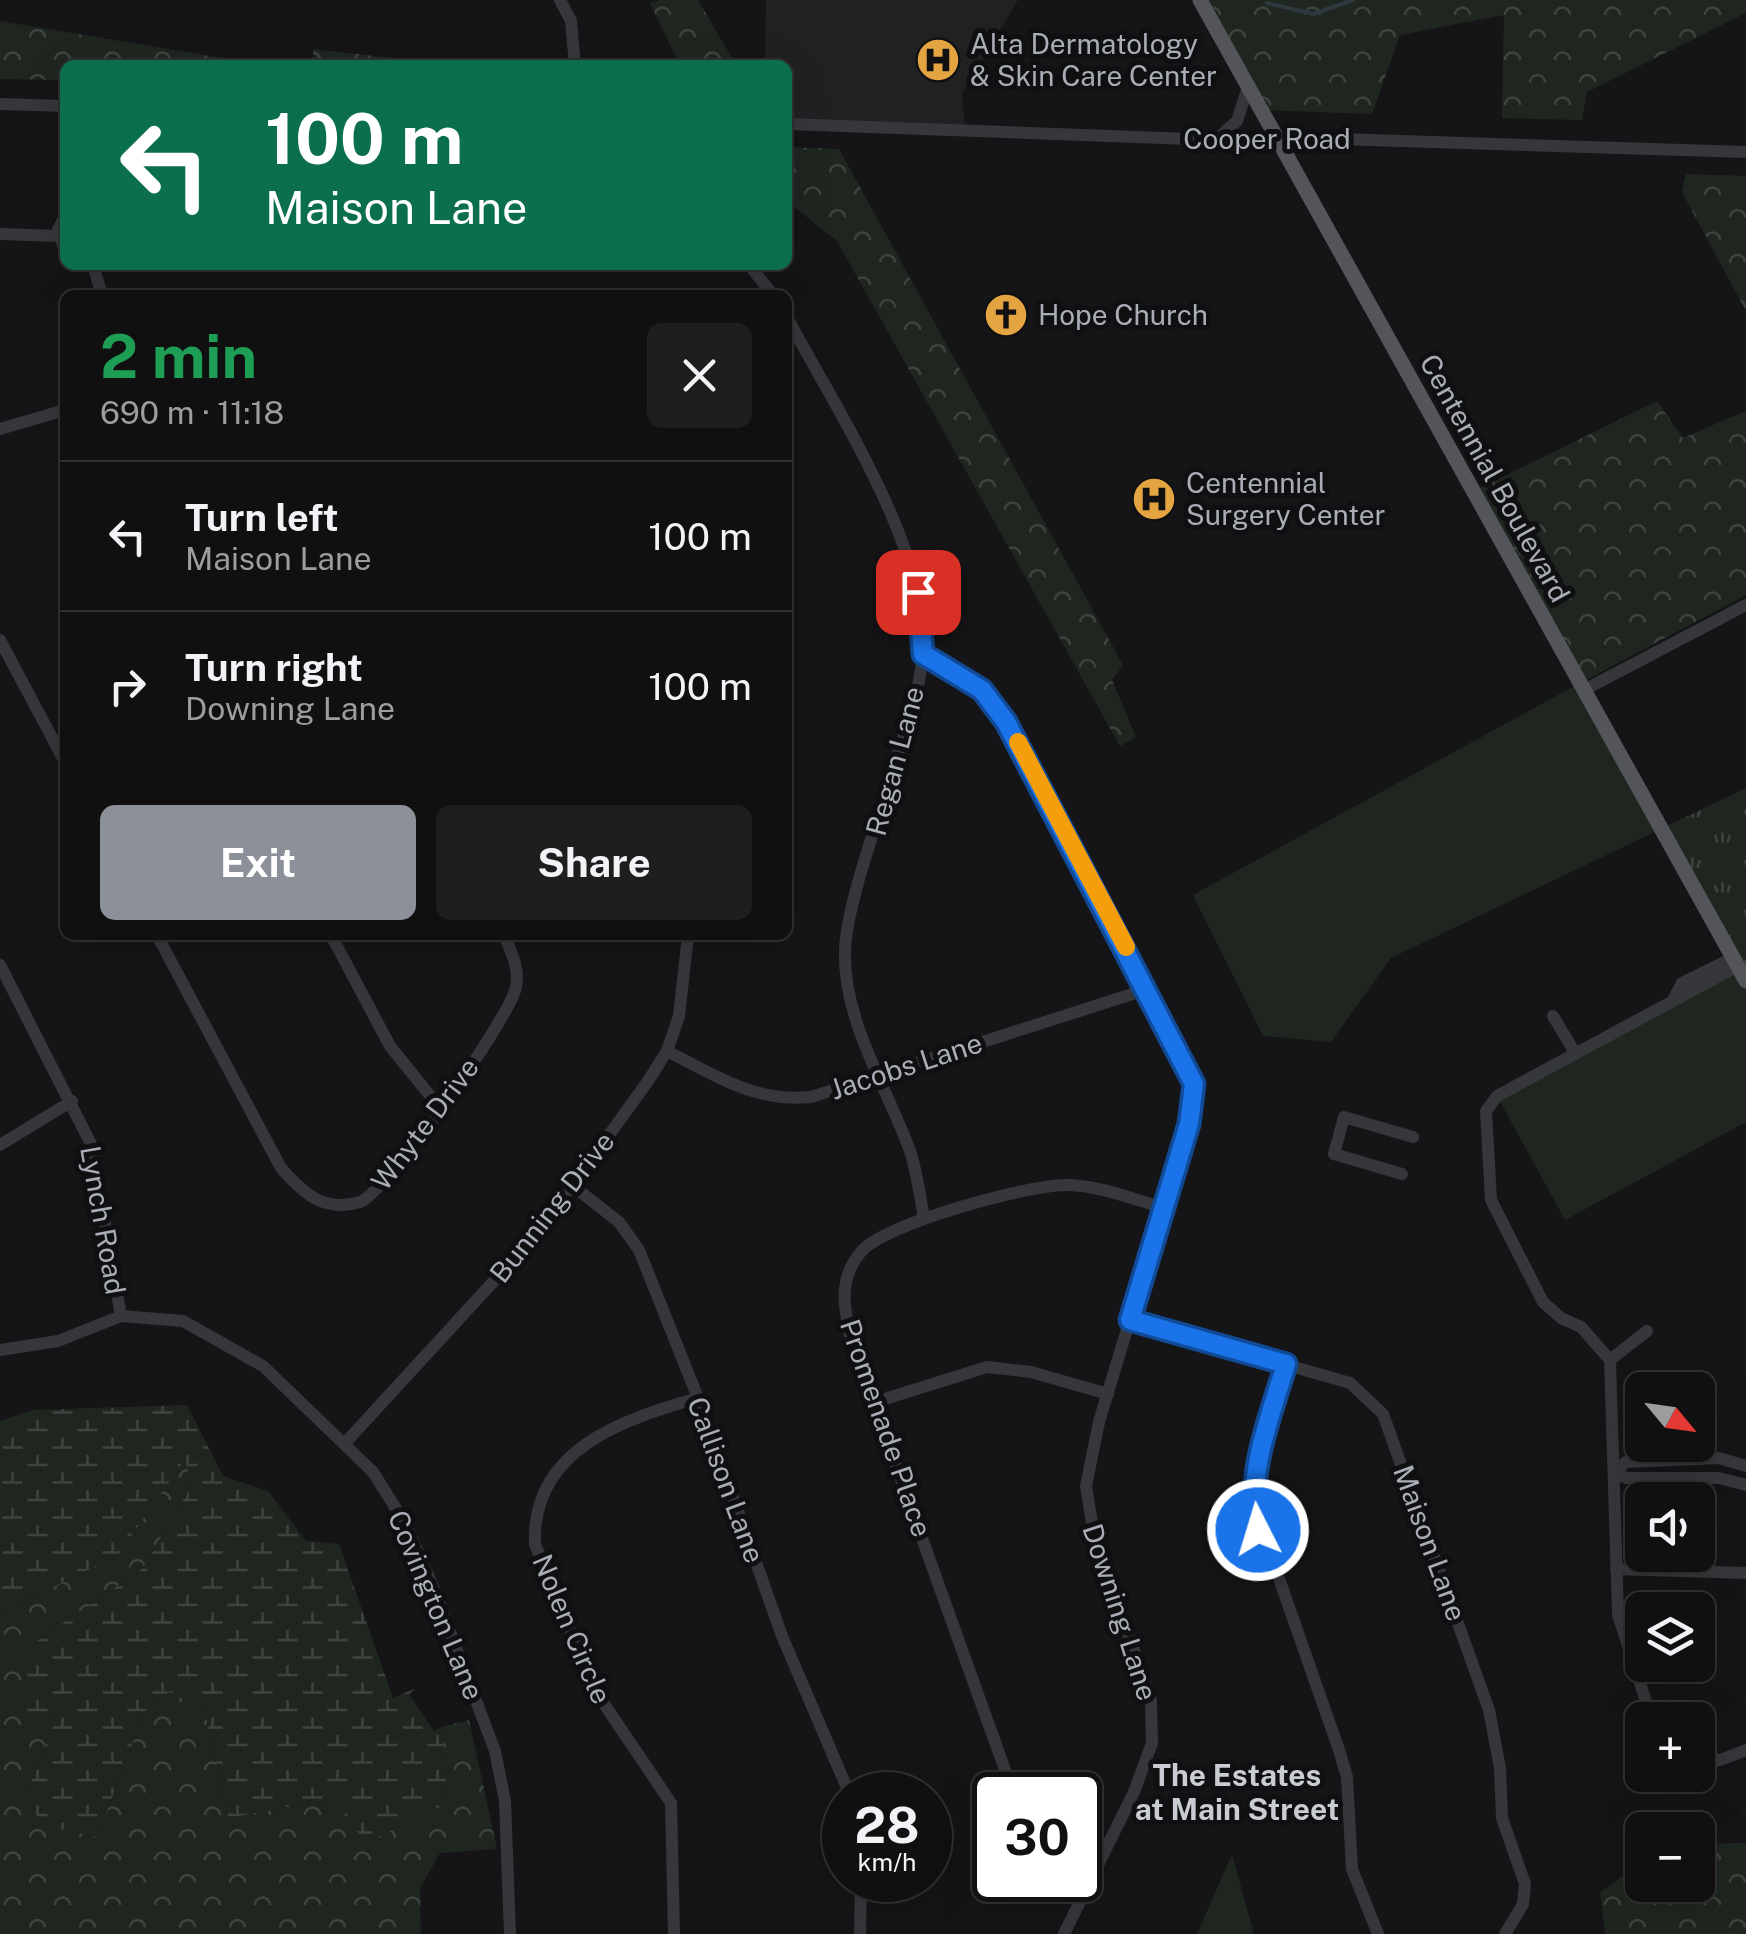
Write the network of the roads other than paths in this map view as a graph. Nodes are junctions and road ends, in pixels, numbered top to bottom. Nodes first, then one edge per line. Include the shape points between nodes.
1 (560, 0) edge
2 (1200, 0) edge
3 (575, 60) edge
4 (1248, 87) junction
5 (0, 104) edge
6 (60, 106) edge
7 (792, 124) edge
8 (1276, 137) junction
9 (1216, 140) junction
10 (1746, 152) edge
11 (60, 233) edge
12 (0, 234) edge
13 (59, 236) joint
14 (753, 270) edge
15 (770, 290) edge
16 (792, 326) edge
17 (60, 411) edge
18 (0, 429) edge
19 (1746, 605) edge
20 (0, 640) edge
21 (923, 654) junction
22 (1584, 690) junction
23 (60, 753) edge
24 (160, 940) edge
25 (334, 940) edge
26 (506, 940) edge
27 (687, 940) edge
28 (0, 965) edge
29 (1739, 968) edge
30 (1148, 988) junction
31 (1552, 1016) dead end
32 (667, 1051) junction
33 (1576, 1053) junction
34 (877, 1076) junction
35 (72, 1101) junction
36 (440, 1108) junction
37 (1413, 1137) dead end
38 (0, 1145) edge
39 (1402, 1174) dead end
40 (573, 1186) junction
41 (1164, 1208) junction
42 (924, 1218) junction
43 (121, 1316) junction
44 (1130, 1320) junction
45 (1646, 1331) dead end
46 (0, 1350) edge
47 (1610, 1360) junction
48 (1286, 1364) junction
49 (1108, 1394) junction
50 (698, 1398) junction
51 (875, 1402) junction
52 (346, 1442) junction
53 (1746, 1466) edge
54 (1615, 1472) junction
55 (1746, 1485) edge
56 (1616, 1569) junction
57 (1746, 1573) edge
58 (1646, 1702) edge
59 (1746, 1750) edge
60 (1715, 1760) edge
61 (840, 1772) edge
62 (1006, 1772) edge
63 (1102, 1845) edge
64 (860, 1902) edge
65 (1076, 1902) edge
66 (510, 1934) edge
67 (674, 1934) edge
68 (860, 1934) edge
69 (1064, 1934) edge
70 (1378, 1934) edge
71 (1505, 1934) edge

1 - 3 street via 571,21
2 - 4 main road, Centennial Boulevard
4 - 8 main road, Centennial Boulevard
4 - 9 street via 1236,122
5 - 6 street
7 - 9 street, Cooper Road
8 - 9 street, Cooper Road
8 - 10 street, Cooper Road
8 - 22 main road, Centennial Boulevard
11 - 13 street
12 - 13 street
14 - 15 street
16 - 21 street, Regan Lane via 914,568
17 - 18 street
19 - 22 street
20 - 23 street
21 - 30 street, Downing Lane via 992,701
21 - 34 street, Regan Lane via 844,950 850,993
22 - 29 main road, Centennial Boulevard
24 - 36 street, Whyte Drive via 282,1168 312,1198 341,1205 375,1194
25 - 36 street via 390,1046
26 - 36 street, Whyte Drive via 517,975 510,1004
27 - 32 street, Bunning Drive via 679,1016
28 - 35 street, Lynch Road
29 - 33 street via 1682,984 1672,1002
30 - 34 street, Jacobs Lane
30 - 41 street, Downing Lane via 1194,1084
31 - 33 street
32 - 34 street, Jacobs Lane via 742,1089 785,1100
32 - 40 street, Bunning Drive
33 - 47 street via 1497,1096 1486,1110 1491,1200 1542,1302 1581,1326
34 - 42 street, Regan Lane via 910,1152
35 - 38 street
35 - 43 street, Lynch Road via 97,1167
37 - 39 street via 1344,1117 1334,1154
40 - 50 street, Callison Lane via 620,1222 639,1250
40 - 52 street, Bunning Drive via 442,1342
41 - 42 street, Promenade Place via 1065,1185
41 - 44 street, Downing Lane
42 - 51 street, Promenade Place via 869,1243 843,1290 851,1340
43 - 46 street, Covington Lane via 58,1341
43 - 52 street, Covington Lane via 167,1317 202,1328 263,1366
44 - 48 street, Maison Lane
44 - 49 street, Downing Lane
45 - 47 street
47 - 54 street
48 - 70 street via 1254,1476 1253,1504 1347,1777 1352,1869
48 - 71 street, Maison Lane via 1350,1383 1383,1414 1489,1710 1502,1818 1525,1884 1523,1904
49 - 51 street via 988,1367
49 - 63 street, Downing Lane via 1086,1505 1152,1701 1153,1722 1146,1764
50 - 61 street, Callison Lane via 782,1636
50 - 67 street, Nolen Circle via 628,1418 594,1436 554,1478 534,1527 594,1690 671,1803
51 - 62 street, Promenade Place
52 - 66 street, Covington Lane via 405,1522 496,1752 505,1800
53 - 54 street via 1719,1458 1626,1462
54 - 55 street
54 - 56 street
56 - 57 street
56 - 58 street via 1618,1614
59 - 60 street
64 - 68 street
65 - 69 street, Downing Lane

